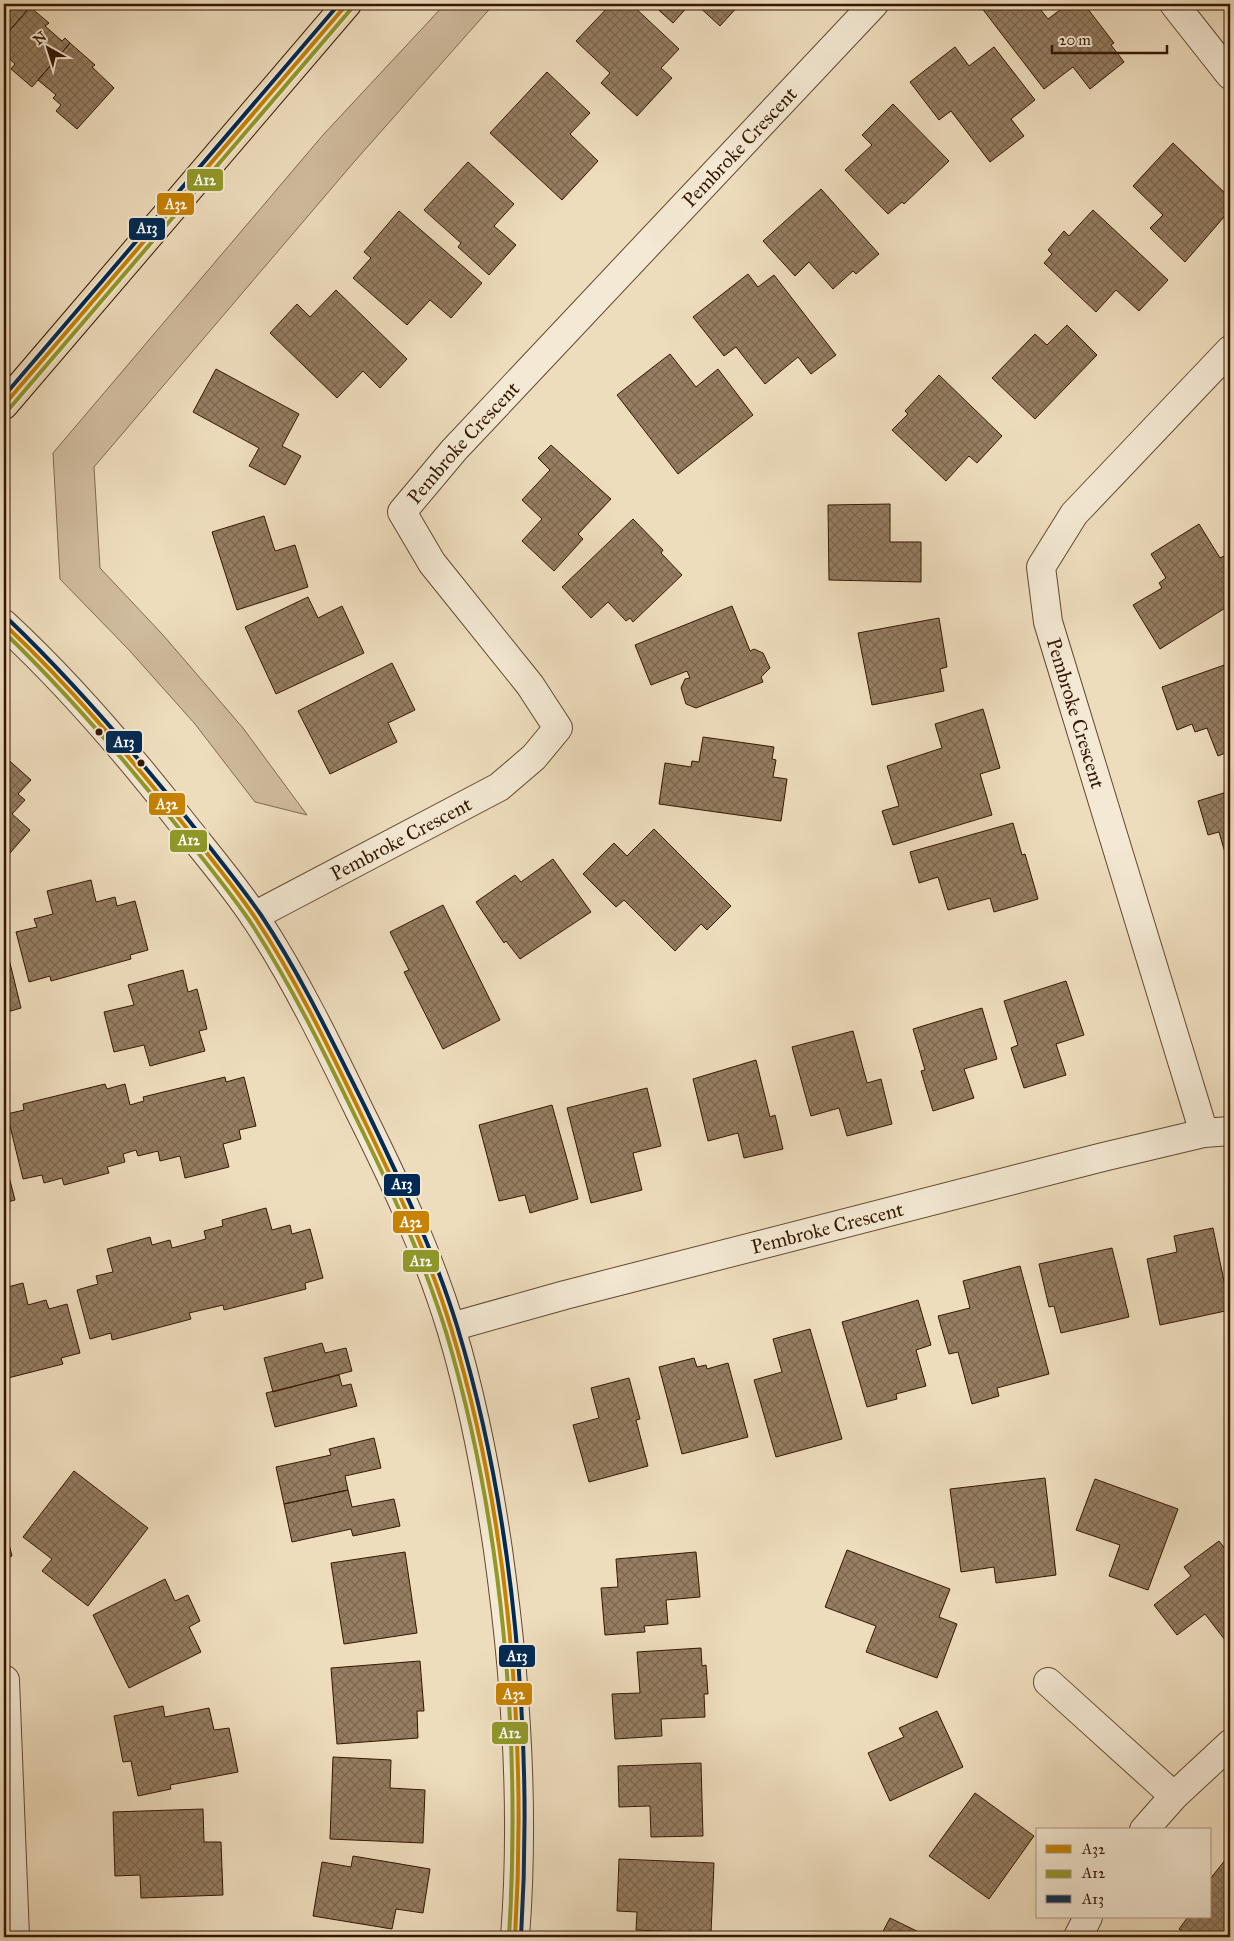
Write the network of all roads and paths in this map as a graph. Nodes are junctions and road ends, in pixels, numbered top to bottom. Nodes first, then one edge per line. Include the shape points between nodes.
1 (347, 4) edge
2 (874, 4) edge
3 (1174, 4) edge
4 (1230, 75) edge
5 (1230, 350) edge
6 (4, 405) edge
7 (4, 624) edge
8 (254, 916) junction
9 (1217, 1132) edge
10 (451, 1327) junction
11 (5, 1680) dead end
12 (1048, 1682) dead end
13 (1230, 1744) edge
14 (1174, 1796) junction
15 (1146, 1828) edge
16 (1088, 1918) edge
17 (15, 1937) edge
18 (515, 1937) edge
19 (1078, 1937) edge

1 - 6 main road
2 - 8 street, Pembroke Crescent via 454,450 402,512 432,563 530,685 558,728 534,757 499,787
3 - 4 street
5 - 9 street, Pembroke Crescent via 1074,514 1041,567 1048,622
7 - 8 street via 134,762
8 - 10 street via 314,1017 376,1143 409,1212
9 - 10 street, Pembroke Crescent via 564,1295
10 - 18 street via 482,1452 508,1619 516,1722
11 - 17 street
12 - 14 street
13 - 14 street
14 - 15 street
16 - 19 street

